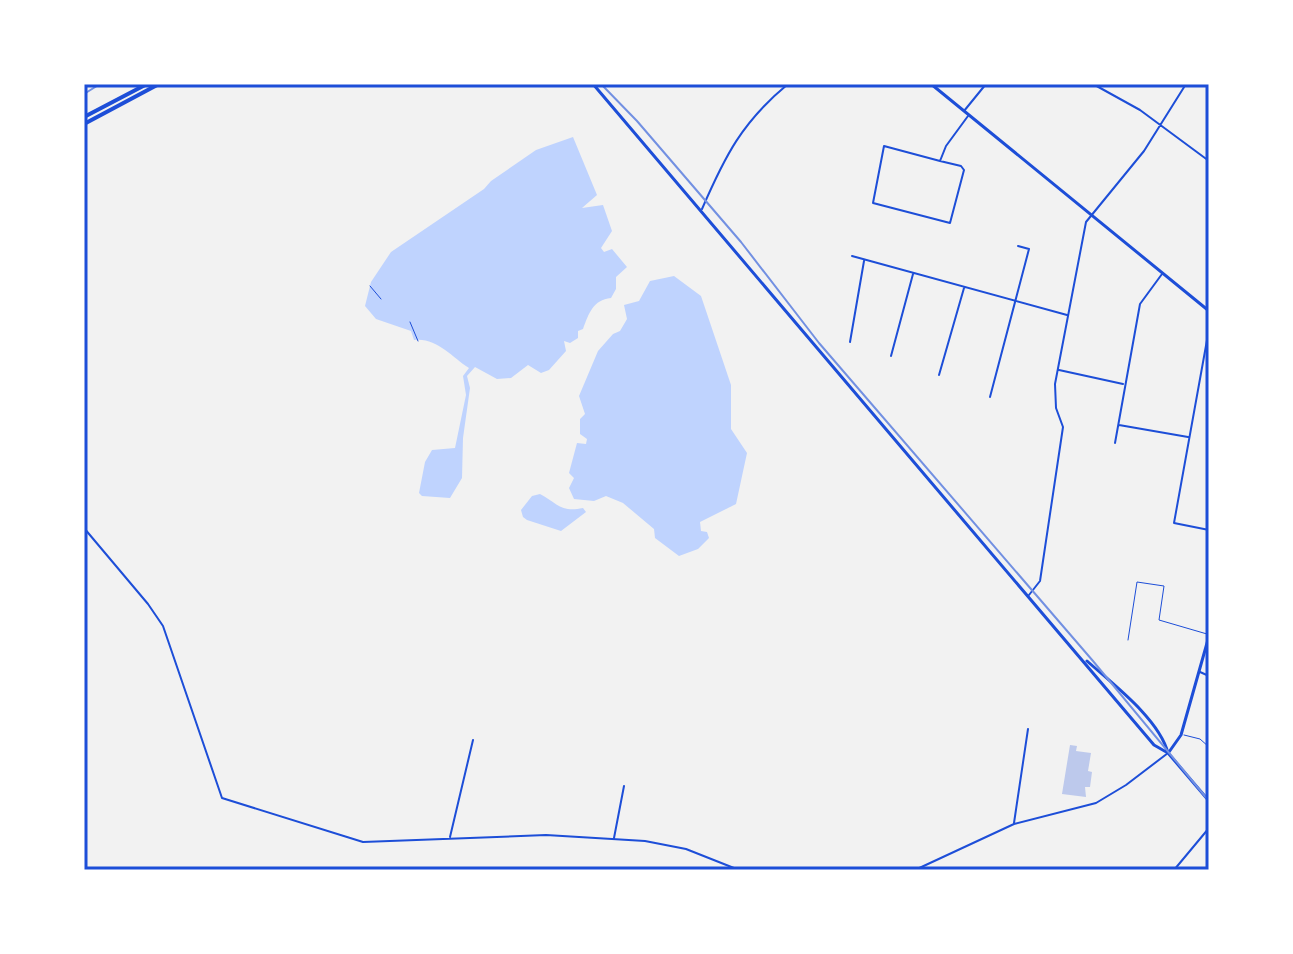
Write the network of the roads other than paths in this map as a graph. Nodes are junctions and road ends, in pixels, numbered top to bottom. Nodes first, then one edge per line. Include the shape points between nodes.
1 (147, 84) edge
2 (159, 84) edge
3 (593, 84) edge
4 (788, 84) edge
5 (931, 84) edge
6 (986, 84) edge
7 (1093, 84) edge
8 (1186, 84) edge
9 (964, 111) junction
10 (969, 115) junction
11 (84, 117) edge
12 (84, 124) edge
13 (1162, 125) junction
14 (940, 161) junction
15 (1209, 161) edge
16 (701, 210) junction
17 (1092, 215) junction
18 (1018, 246) dead end
19 (852, 256) dead end
20 (864, 260) junction
21 (913, 273) junction
22 (1162, 273) junction
23 (964, 287) junction
24 (1015, 302) junction
25 (1209, 311) edge
26 (1068, 315) junction
27 (1209, 329) edge
28 (850, 342) dead end
29 (891, 356) dead end
30 (1058, 370) junction
31 (939, 375) dead end
32 (1125, 384) junction
33 (990, 397) dead end
34 (1118, 425) junction
35 (1189, 438) junction
36 (1115, 443) dead end
37 (84, 528) edge
38 (1209, 530) edge
39 (1029, 595) junction
40 (1209, 635) edge
41 (1128, 640) dead end
42 (1079, 654) junction
43 (1199, 671) junction
44 (1209, 676) edge
45 (1028, 729) dead end
46 (1181, 735) junction
47 (473, 740) dead end
48 (1209, 747) edge
49 (1168, 753) junction
50 (624, 786) dead end
51 (1209, 801) edge
52 (1014, 824) junction
53 (1209, 828) edge
54 (450, 839) junction
55 (614, 839) junction
56 (739, 870) edge
57 (915, 870) edge
58 (1174, 870) edge

1 - 11 main road
2 - 12 main road
3 - 16 main road
4 - 16 street via 740,131
5 - 9 main road
6 - 9 street
7 - 13 street
8 - 13 street
9 - 10 main road
10 - 14 street
10 - 17 main road
13 - 15 street
13 - 17 street
14 - 14 street via 964,170 950,223 873,203 884,146
16 - 39 main road
17 - 22 main road
17 - 26 street via 1086,222
18 - 24 street via 1029,249
19 - 20 street
20 - 21 street
20 - 28 street
21 - 23 street
21 - 29 street
22 - 25 main road
22 - 32 street via 1141,301
23 - 24 street
23 - 31 street
24 - 26 street
24 - 33 street
26 - 30 street
27 - 35 street
30 - 32 street
30 - 39 street via 1055,401 1063,427 1040,581
32 - 34 street
34 - 35 street
34 - 36 street
35 - 38 street via 1174,523
37 - 54 street via 163,626 222,798 363,842
39 - 42 main road
40 - 41 lane via 1159,620 1164,586 1137,582
40 - 43 main road
42 - 49 main road via 1154,745
42 - 49 main road via 1136,707 1163,738
43 - 44 street
43 - 46 main road
45 - 52 street
46 - 48 lane
46 - 49 main road
47 - 54 street
49 - 51 main road
49 - 52 street via 1096,803
50 - 55 street
52 - 57 street
53 - 58 street
54 - 55 street
55 - 56 street via 667,844

